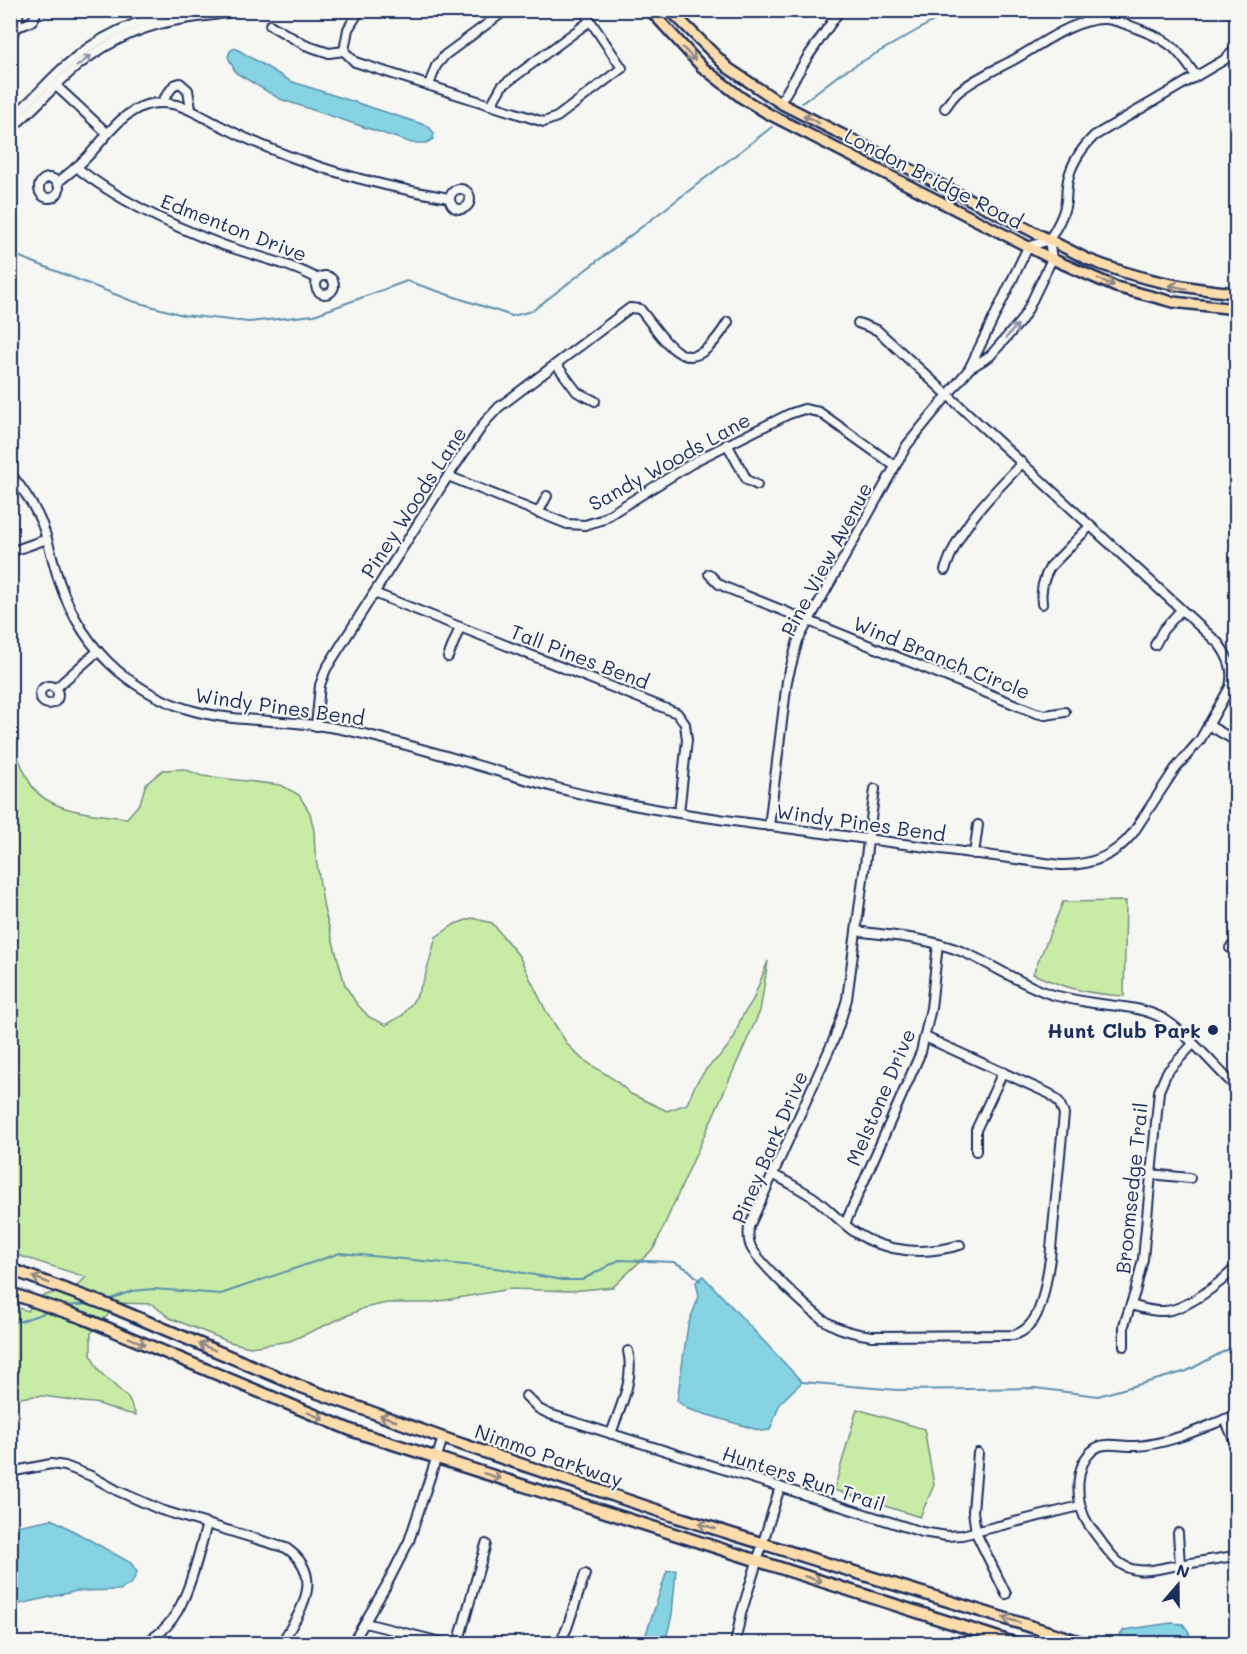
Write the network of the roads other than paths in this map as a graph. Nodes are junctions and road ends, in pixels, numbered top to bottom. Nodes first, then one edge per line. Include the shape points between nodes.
1 (18, 10) edge
2 (36, 10) edge
3 (185, 10) edge
4 (240, 10) edge
5 (360, 10) edge
6 (506, 10) edge
7 (583, 10) edge
8 (650, 10) edge
9 (670, 10) edge
10 (840, 10) edge
11 (590, 21) junction
12 (270, 25) dead end
13 (16, 27) junction
14 (10, 39) edge
15 (1236, 49) edge
16 (344, 51) junction
17 (1196, 76) junction
18 (54, 84) junction
19 (429, 85) junction
20 (161, 103) junction
21 (780, 103) junction
22 (491, 105) junction
23 (945, 108) dead end
24 (191, 109) junction
25 (10, 119) edge
26 (10, 129) edge
27 (107, 133) junction
28 (76, 167) junction
29 (57, 183) dead end
30 (449, 198) dead end
31 (1049, 240) junction
32 (1028, 247) junction
33 (1052, 259) junction
34 (318, 279) dead end
35 (1236, 293) edge
36 (1236, 309) edge
37 (728, 322) dead end
38 (858, 323) dead end
39 (556, 364) junction
40 (969, 369) junction
41 (949, 394) junction
42 (595, 401) dead end
43 (727, 444) junction
44 (1022, 463) junction
45 (895, 466) junction
46 (10, 473) edge
47 (448, 476) junction
48 (757, 486) dead end
49 (547, 496) dead end
50 (538, 513) junction
51 (1090, 526) junction
52 (47, 538) junction
53 (10, 552) edge
54 (945, 570) dead end
55 (709, 574) dead end
56 (374, 593) junction
57 (1042, 604) dead end
58 (1181, 610) junction
59 (808, 622) junction
60 (460, 627) junction
61 (1155, 645) dead end
62 (98, 651) junction
63 (448, 657) dead end
64 (56, 688) dead end
65 (1065, 712) dead end
66 (1209, 725) junction
67 (316, 726) junction
68 (1236, 741) edge
69 (875, 789) dead end
70 (679, 813) junction
71 (978, 825) dead end
72 (769, 826) junction
73 (868, 839) junction
74 (974, 854) junction
75 (856, 931) junction
76 (938, 944) junction
77 (925, 1037) junction
78 (1193, 1044) junction
79 (1003, 1072) junction
80 (1236, 1088) edge
81 (976, 1151) dead end
82 (772, 1174) junction
83 (1150, 1174) junction
84 (1190, 1178) dead end
85 (845, 1224) junction
86 (960, 1245) dead end
87 (1236, 1267) edge
88 (10, 1269) edge
89 (10, 1293) edge
90 (1131, 1305) junction
91 (1124, 1346) dead end
92 (628, 1350) dead end
93 (526, 1396) dead end
94 (1236, 1415) edge
95 (1225, 1419) junction
96 (611, 1434) junction
97 (443, 1438) junction
98 (1236, 1445) edge
99 (978, 1453) dead end
100 (436, 1459) junction
101 (10, 1472) edge
102 (780, 1487) junction
103 (1080, 1506) junction
104 (207, 1524) junction
105 (976, 1533) junction
106 (1178, 1533) dead end
107 (486, 1544) dead end
108 (762, 1544) junction
109 (1236, 1556) edge
110 (757, 1561) junction
111 (1180, 1565) junction
112 (585, 1574) dead end
113 (1006, 1594) dead end
114 (364, 1623) junction
115 (157, 1636) junction
116 (138, 1644) edge
117 (165, 1644) edge
118 (281, 1644) edge
119 (352, 1644) edge
120 (449, 1644) edge
121 (458, 1644) edge
122 (559, 1644) edge
123 (735, 1644) edge
124 (1017, 1644) edge
125 (1087, 1644) edge

1 - 13 street
2 - 13 street via 32,21
3 - 18 street via 111,34 75,57
18 -> 4 street via 91,56 138,30
5 - 16 street via 348,28
6 - 19 street via 445,56 436,66
7 - 11 street
8 -> 32 main road, London Bridge Road via 702,67 750,103
9 - 21 main road, London Bridge Road via 728,68
10 - 21 street
11 - 22 street via 502,86
11 - 22 street via 622,68 557,117 544,122
12 - 16 street via 305,45 329,53
13 - 14 street
15 - 17 street
16 - 19 street via 355,62
17 - 23 street via 1180,53 1160,38 1114,21 1096,20 1075,25 974,83 957,93
17 - 31 street via 1089,141 1070,172 1065,208
18 - 25 street
18 - 26 street via 27,116
18 - 27 street
19 - 22 street
20 - 24 street
20 - 24 street via 180,83 188,90
20 - 27 street via 136,110
31 -> 21 main road, London Bridge Road
24 - 30 street via 254,142 316,166 386,187
27 - 28 street
28 - 29 street
28 - 34 street, Edmenton Drive via 127,200 189,231
31 - 32 street
31 - 33 street
35 -> 31 main road, London Bridge Road via 1190,289 1132,276
32 - 33 main road, London Bridge Road
32 - 40 street, Pine View Avenue
33 -> 36 main road, London Bridge Road via 1147,296
40 -> 33 street, Pine View Avenue via 990,356 1020,322
37 - 39 street, Piney Woods Lane via 710,348 696,356 681,355 669,347 637,307 630,308
38 - 41 street, Windy Pines Bend via 877,330
39 - 42 street via 577,393
39 - 47 street, Piney Woods Lane via 499,407
40 - 41 street, Pine View Avenue
41 - 44 street, Windy Pines Bend
41 - 45 street, Pine View Avenue via 917,430
43 - 45 street, Sandy Woods Lane via 797,411 812,410
43 - 48 street via 747,480
43 - 50 street, Sandy Woods Lane via 594,523 567,524
44 - 51 street, Windy Pines Bend
44 - 54 street via 967,524
45 - 59 street, Pine View Avenue
46 - 52 street, Windy Pines Bend via 35,509
47 - 50 street, Sandy Woods Lane
47 - 56 street, Piney Woods Lane
49 - 50 street
51 - 57 street via 1050,567 1041,591
51 - 58 street, Windy Pines Bend
52 - 53 street
52 - 62 street, Windy Pines Bend via 70,607
55 - 59 street, Wind Branch Circle via 727,588
56 - 60 street, Tall Pines Bend
56 - 67 street, Piney Woods Lane via 323,676
58 - 61 street
58 - 66 street, Windy Pines Bend via 1219,644 1231,668 1230,687
59 - 65 street, Wind Branch Circle via 1036,713
59 - 72 street, Pine View Avenue via 798,640 787,681
60 - 63 street
60 - 70 street, Tall Pines Bend via 677,713 685,724 687,740
62 - 64 street
62 - 67 street, Windy Pines Bend via 132,682 185,709 229,718
66 - 68 street
66 - 74 street, Windy Pines Bend via 1133,833 1108,856 1072,866
67 - 70 street, Windy Pines Bend via 358,733 611,801
69 - 73 street, Piney Bark Drive
70 - 72 street, Windy Pines Bend
71 - 74 street
72 - 73 street, Windy Pines Bend
73 - 74 street, Windy Pines Bend
73 - 75 street, Piney Bark Drive
75 - 76 street
75 - 82 street, Piney Bark Drive via 847,999 834,1039
76 - 77 street, Melstone Drive
76 - 78 street via 1046,992 1153,1014
77 - 79 street, Piney Bark Drive
77 - 85 street, Melstone Drive
78 - 80 street
78 - 83 street, Broomsedge Trail via 1167,1072 1159,1091
79 - 81 street via 976,1130
79 - 82 street, Piney Bark Drive via 1054,1097 1062,1107 1064,1120 1050,1259 1034,1321 1020,1334 872,1336 849,1332 824,1320 772,1271 749,1241 749,1227
82 - 85 street via 812,1197
83 - 84 street
83 - 90 street, Broomsedge Trail via 1143,1259
85 - 86 street via 865,1238 897,1249 926,1251
87 - 90 street via 1216,1286 1173,1309
97 -> 88 highway, Nimmo Parkway via 299,1386 110,1306
89 -> 100 highway, Nimmo Parkway via 83,1318 353,1431
90 - 91 street, Broomsedge Trail via 1123,1334
92 - 96 street via 629,1377
93 - 96 street, Hunters Run Trail via 549,1414
94 - 95 street
95 - 98 street
95 - 103 street via 1152,1444 1097,1447 1087,1456 1080,1472
96 - 102 street, Hunters Run Trail
97 - 100 street
108 -> 97 highway, Nimmo Parkway
99 - 105 street via 973,1511
100 -> 110 highway, Nimmo Parkway
100 - 114 street via 409,1541
101 - 104 street via 51,1464 65,1466 139,1501
102 - 105 street, Hunters Run Trail via 922,1532 947,1536
102 - 108 street
103 - 105 street, Hunters Run Trail
103 - 111 street via 1089,1525 1119,1563 1145,1571
104 - 115 street via 179,1608 172,1622
104 - 118 street via 275,1543 293,1552 303,1565 308,1580 306,1599
105 - 113 street
106 - 111 street
107 - 121 street
108 - 110 street
125 -> 108 highway, Nimmo Parkway
109 - 111 street
110 - 123 street
110 -> 124 highway, Nimmo Parkway
112 - 122 street
114 - 119 street
114 - 120 street
115 - 116 street
115 - 117 street

